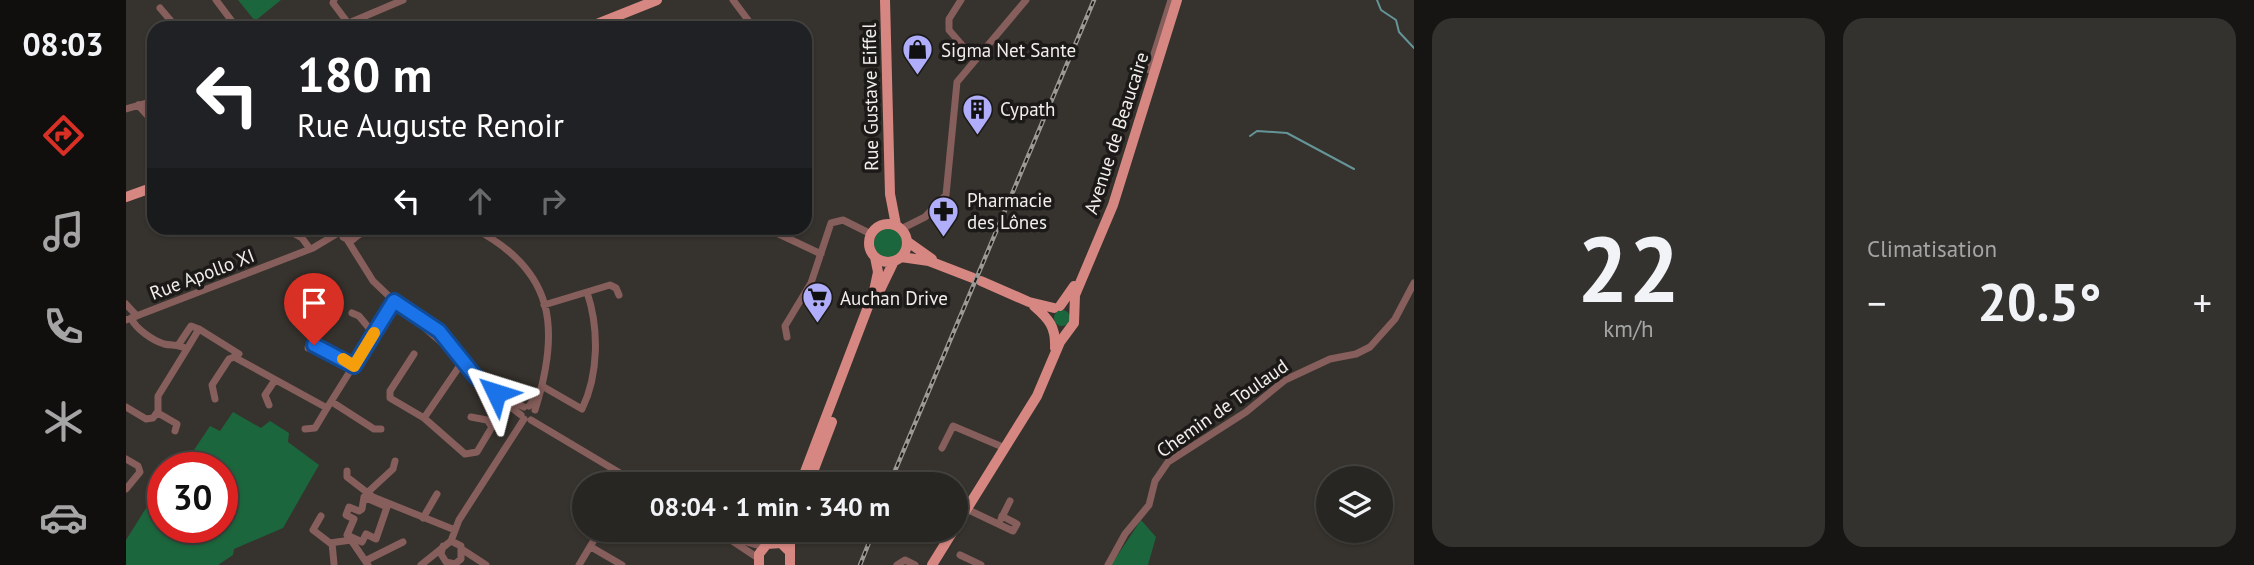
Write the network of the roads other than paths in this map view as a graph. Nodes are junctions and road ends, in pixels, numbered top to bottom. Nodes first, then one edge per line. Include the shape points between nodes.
1 (216, 0) edge
2 (334, 0) edge
3 (403, 0) edge
4 (657, 0) edge
5 (733, 0) edge
6 (885, 0) edge
7 (961, 0) edge
8 (1026, 0) edge
9 (1171, 0) edge
10 (1177, 0) edge
11 (160, 8) dead end
12 (171, 21) edge
13 (229, 21) edge
14 (346, 21) edge
15 (353, 21) edge
16 (604, 21) edge
17 (749, 21) edge
18 (974, 60) junction
19 (1149, 70) dead end
20 (147, 103) edge
21 (138, 105) junction
22 (127, 107) edge
23 (147, 115) edge
24 (147, 190) edge
25 (890, 194) junction
26 (126, 197) edge
27 (880, 226) junction
28 (903, 233) junction
29 (872, 234) junction
30 (297, 235) edge
31 (336, 235) edge
32 (352, 235) edge
33 (356, 235) edge
34 (483, 235) edge
35 (781, 235) edge
36 (329, 241) junction
37 (310, 249) junction
38 (821, 254) junction
39 (875, 257) junction
40 (897, 259) junction
41 (942, 265) junction
42 (1082, 274) junction
43 (1414, 283) edge
44 (587, 292) junction
45 (620, 295) dead end
46 (394, 301) junction
47 (1030, 302) junction
48 (126, 304) edge
49 (544, 305) junction
50 (1057, 307) junction
51 (1072, 311) junction
52 (352, 313) dead end
53 (132, 318) edge
54 (1052, 323) junction
55 (1067, 330) junction
56 (374, 334) junction
57 (787, 337) dead end
58 (183, 346) junction
59 (308, 348) dead end
60 (239, 354) dead end
61 (414, 354) dead end
62 (1055, 356) junction
63 (463, 361) junction
64 (354, 366) junction
65 (275, 380) junction
66 (541, 389) junction
67 (215, 399) dead end
68 (269, 405) dead end
69 (330, 405) junction
70 (126, 407) edge
71 (158, 413) junction
72 (529, 413) junction
73 (471, 417) dead end
74 (424, 418) junction
75 (305, 429) dead end
76 (381, 429) dead end
77 (176, 431) dead end
78 (1005, 448) junction
79 (942, 449) dead end
80 (126, 459) edge
81 (395, 461) dead end
82 (347, 471) dead end
83 (615, 472) edge
84 (805, 472) edge
85 (812, 472) edge
86 (126, 489) edge
87 (367, 493) junction
88 (437, 494) dead end
89 (968, 500) edge
90 (1010, 501) dead end
91 (968, 509) edge
92 (321, 516) dead end
93 (386, 516) joint
94 (423, 519) junction
95 (455, 530) junction
96 (451, 541) junction
97 (403, 542) dead end
98 (594, 542) edge
99 (736, 542) edge
100 (753, 542) edge
101 (770, 542) edge
102 (791, 542) edge
103 (944, 542) edge
104 (944, 542) edge
105 (332, 543) junction
106 (767, 545) junction
107 (443, 546) junction
108 (591, 547) junction
109 (463, 550) junction
110 (960, 555) dead end
111 (792, 560) edge
112 (368, 562) edge
113 (759, 562) edge
114 (934, 562) edge
115 (970, 563) edge
116 (334, 564) edge
117 (452, 564) edge
118 (421, 565) edge
119 (486, 565) edge
120 (579, 565) edge
121 (622, 565) edge
122 (897, 565) edge
123 (915, 565) edge
124 (981, 565) edge
125 (1108, 565) edge

1 - 13 street
2 - 14 street
3 - 15 street
4 - 16 main road
5 - 17 street
6 - 25 main road, Rue Gustave Eiffel
7 - 18 street via 949,19 949,30
8 - 18 street
9 - 19 street, Avenue de Beaucaire
10 - 42 main road, Avenue de Beaucaire via 1113,205
11 - 12 street
18 - 28 street via 957,82 946,195 939,206
20 - 21 street
21 - 22 street
21 - 23 street
24 - 26 main road
25 - 27 main road, Rue Gustave Eiffel
25 - 28 main road, Rue Gustave Eiffel
27 - 28 main road
27 - 29 main road
28 - 40 main road
28 - 41 main road
29 - 38 street via 834,220
29 - 39 main road via 869,244
30 - 37 street
31 - 36 street, Rue Apollo XI
32 - 36 street, Rue Apollo XI
33 - 46 street via 359,256 373,281
34 - 49 street via 524,263
35 - 38 street
36 - 37 street, Rue Apollo XI
37 - 53 street, Rue Apollo XI
38 - 57 street via 806,294 785,326
39 - 40 main road
39 - 84 main road via 874,291
40 - 41 main road
40 - 85 main road
41 - 47 main road
42 - 50 main road, Avenue de Beaucaire
42 - 51 main road, Avenue de Beaucaire
43 - 125 street, Chemin de Toulaud via 1395,319 1370,347 1285,380 1246,412 1168,462 1155,481 1149,505
44 - 45 street via 610,285
44 - 49 street
44 - 66 street via 594,324 593,377 582,409
46 - 56 street
46 - 63 street via 439,331
47 - 50 main road
47 - 54 main road
48 - 53 street
49 - 66 street via 550,352
50 - 51 main road
50 - 54 main road, Avenue de Beaucaire
51 - 55 main road, Avenue de Beaucaire via 1073,323
52 - 56 street
53 - 58 street via 135,326 163,344
54 - 55 main road
54 - 62 main road
55 - 62 main road
56 - 64 street
58 - 60 street via 191,327
58 - 71 street via 158,396
59 - 64 street via 321,346
61 - 74 street via 390,397
62 - 78 main road
63 - 72 street via 496,393
63 - 74 street
64 - 69 street
65 - 67 street via 231,357 212,385
65 - 68 street via 265,395
65 - 69 street
66 - 72 street
69 - 75 street via 316,428
69 - 76 street
70 - 71 street via 146,419
71 - 77 street via 177,424
72 - 83 street
72 - 95 street
73 - 74 street via 487,419 492,427 477,452 465,454
78 - 79 street via 953,426
78 - 89 main road
80 - 86 street via 138,466 139,472
81 - 87 street via 393,469
82 - 87 street via 347,477
87 - 94 street
88 - 94 street
90 - 91 street via 1000,520
92 - 105 street via 314,532
93 - 93 street via 376,540 366,534 362,542 347,535 354,519 346,515 349,507 359,511 364,497 387,507
94 - 95 street
95 - 96 street
96 - 107 street
96 - 109 street
97 - 112 street
98 - 108 street
99 - 113 street
100 - 106 street
101 - 106 main road
102 - 111 main road
103 - 114 main road
104 - 114 main road
105 - 112 street via 351,540
105 - 116 street
106 - 111 main road via 781,543
106 - 113 main road
107 - 117 street via 442,557
107 - 118 street
108 - 120 street
108 - 121 street
109 - 117 street via 461,559
109 - 119 street
110 - 115 street
115 - 124 street
122 - 123 street via 905,560

